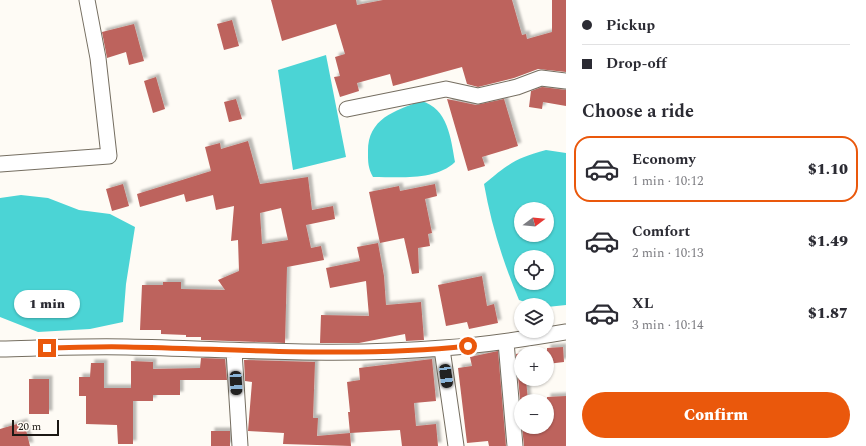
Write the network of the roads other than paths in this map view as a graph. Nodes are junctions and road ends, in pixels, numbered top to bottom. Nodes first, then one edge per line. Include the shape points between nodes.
1 (88, 0) edge
2 (566, 81) edge
3 (347, 109) dead end
4 (0, 164) edge
5 (566, 332) edge
6 (506, 342) junction
7 (0, 348) edge
8 (442, 349) junction
9 (234, 351) junction
10 (240, 446) edge
11 (456, 446) edge
12 (515, 446) edge

1 - 4 street via 98,58 109,156
2 - 3 street via 541,78 517,87 478,96 446,89
5 - 6 street
6 - 8 street
6 - 12 street
7 - 9 street via 126,347
8 - 9 street
8 - 11 street
9 - 10 street

